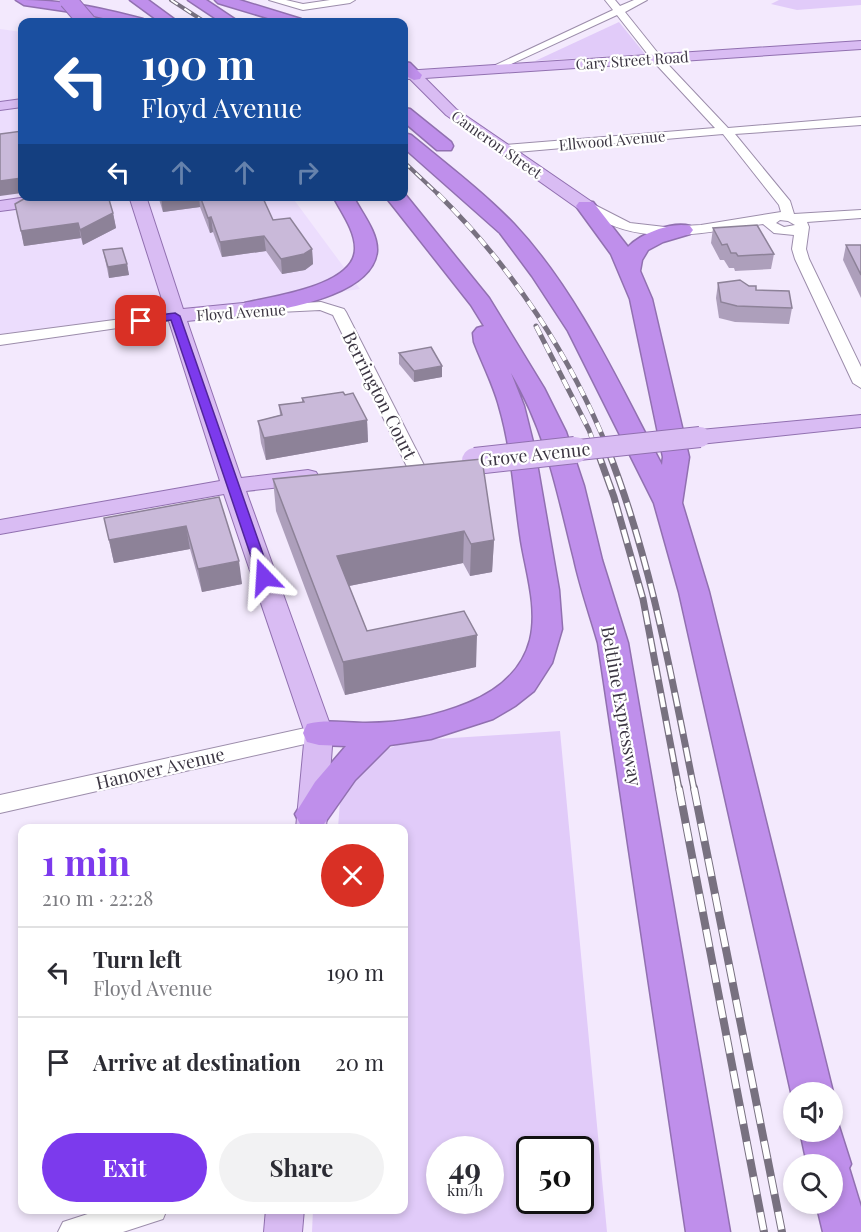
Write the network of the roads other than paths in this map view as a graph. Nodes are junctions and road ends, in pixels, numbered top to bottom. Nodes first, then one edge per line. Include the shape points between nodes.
1 (24, 0) edge
2 (68, 0) edge
3 (138, 0) edge
4 (196, 0) edge
5 (208, 0) edge
6 (223, 0) edge
7 (274, 0) edge
8 (350, 0) edge
9 (609, 0) edge
10 (642, 0) edge
11 (8, 5) dead end
12 (245, 11) edge
13 (618, 11) junction
14 (71, 18) edge
15 (84, 18) edge
16 (88, 18) edge
17 (122, 18) edge
18 (164, 18) edge
19 (259, 18) edge
20 (277, 18) edge
21 (293, 18) edge
22 (861, 45) edge
23 (657, 59) junction
24 (490, 70) junction
25 (408, 74) edge
26 (408, 76) edge
27 (18, 104) edge
28 (0, 106) edge
29 (408, 116) edge
30 (861, 121) edge
31 (725, 131) junction
32 (408, 142) edge
33 (504, 149) junction
34 (455, 156) dead end
35 (471, 172) dead end
36 (42, 201) edge
37 (139, 201) edge
38 (346, 201) edge
39 (399, 201) edge
40 (586, 206) junction
41 (0, 207) edge
42 (861, 214) edge
43 (785, 225) junction
44 (507, 229) junction
45 (682, 230) junction
46 (799, 249) junction
47 (630, 270) junction
48 (482, 303) junction
49 (253, 308) junction
50 (339, 312) joint
51 (175, 316) junction
52 (0, 340) edge
53 (861, 383) edge
54 (861, 421) edge
55 (861, 431) edge
56 (702, 442) junction
57 (428, 471) joint
58 (331, 481) edge
59 (235, 491) junction
60 (668, 503) junction
61 (0, 527) edge
62 (319, 733) junction
63 (381, 734) junction
64 (0, 804) edge
65 (312, 821) edge
66 (810, 1082) edge
67 (136, 1214) edge
68 (285, 1214) edge
69 (840, 1214) edge
70 (73, 1232) edge
71 (283, 1232) edge
72 (708, 1232) edge
73 (845, 1232) edge

1 - 17 highway
2 - 14 highway
2 - 15 highway, bridge
3 - 18 highway
4 - 12 highway
5 - 12 highway
6 - 12 highway
7 - 8 street via 295,6
9 - 13 street
10 - 13 street
11 - 16 highway
12 - 19 highway
12 - 20 highway
12 - 21 highway
13 - 23 street
13 - 24 street
22 - 23 main road, Cary Street Road
23 - 24 main road, Cary Street Road
23 - 31 street
24 - 25 main road, Cary Street Road
26 - 33 main road, Cameron Street
27 - 28 main road
29 - 34 highway
30 - 31 street, Ellwood Avenue
31 - 33 street, Ellwood Avenue
31 - 43 street via 785,204
32 - 44 highway
33 - 40 main road, Cameron Street
35 - 44 highway via 507,215
36 - 41 main road
37 - 51 main road
38 - 49 highway via 366,249 366,259 360,268 320,291
39 - 48 highway, Beltline Expressway
40 - 45 street via 634,229
40 - 47 highway
42 - 43 street
43 - 45 street
43 - 46 street
43 - 46 street
44 - 60 highway via 580,331
45 - 47 highway via 640,246 631,256
46 - 53 street
47 - 60 highway via 641,299 676,457
48 - 63 highway via 486,342 514,414 547,625 545,642 537,667 523,684 500,700 441,726
48 - 72 highway, Beltline Expressway via 553,432 613,643
49 - 50 street, Floyd Avenue via 321,306
49 - 51 main road, Floyd Avenue
50 - 57 street, Berrington Court
51 - 52 street, Floyd Avenue
51 - 59 main road
54 - 56 main road, Grove Avenue
55 - 56 main road, Grove Avenue
56 - 57 main road, Grove Avenue
58 - 59 main road
59 - 61 main road
59 - 62 main road
60 - 66 highway via 694,592
62 - 63 highway
62 - 64 street, Hanover Avenue
62 - 65 main road
63 - 65 highway via 346,766
67 - 70 street
68 - 71 main road
69 - 73 highway

